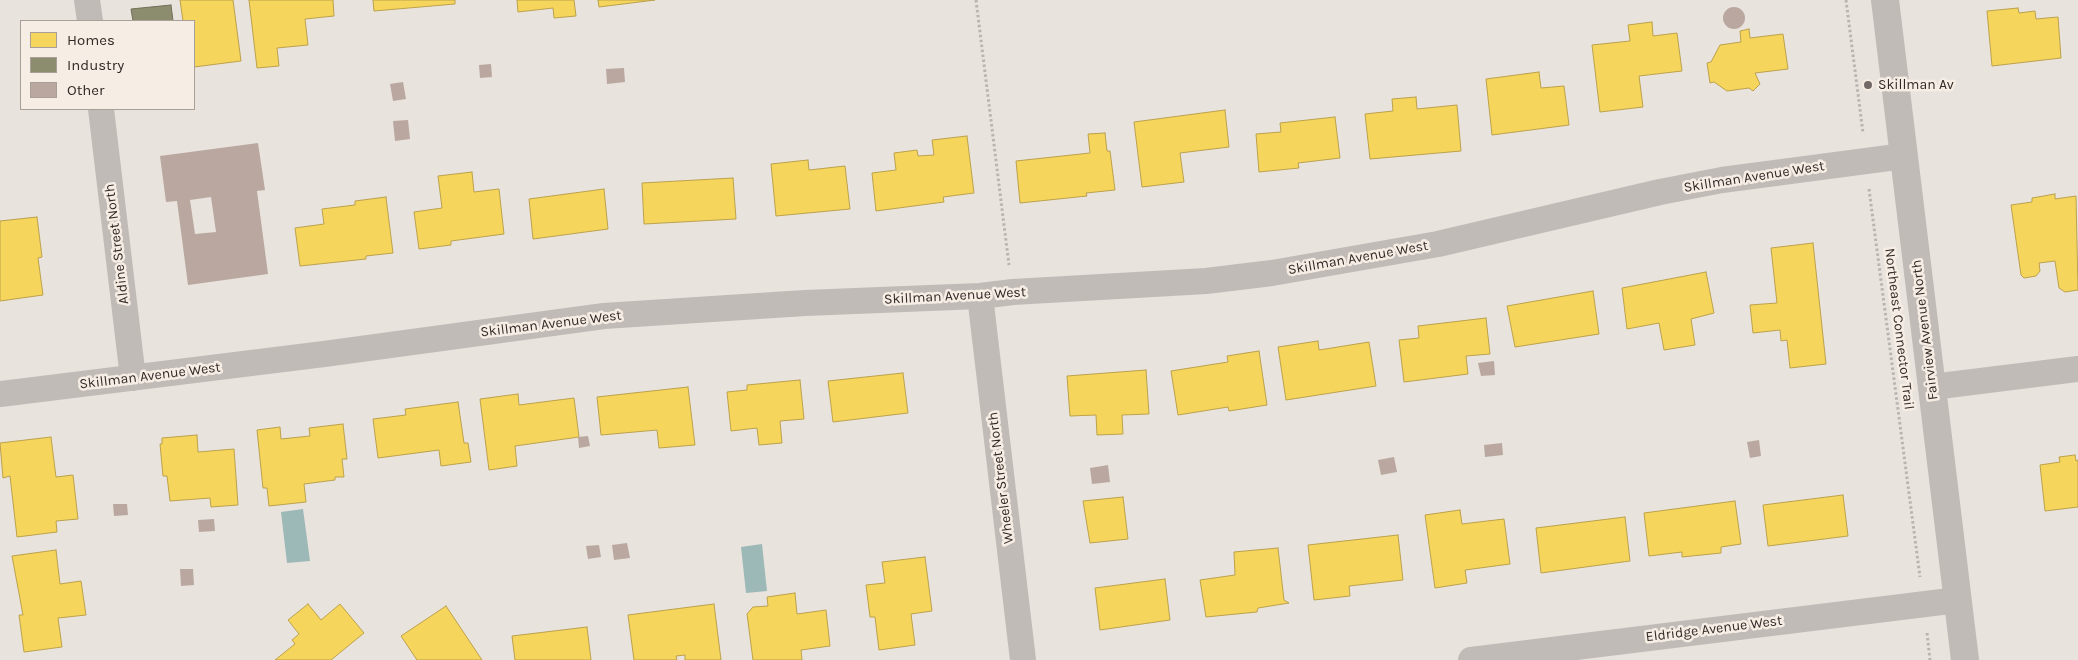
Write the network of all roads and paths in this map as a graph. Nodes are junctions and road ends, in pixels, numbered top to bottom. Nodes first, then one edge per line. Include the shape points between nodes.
1 (87, 0) edge
2 (976, 0) edge
3 (1846, 0) edge
4 (1885, 0) edge
5 (90, 20) edge
6 (100, 110) edge
7 (1904, 156) junction
8 (1866, 161) junction
9 (1013, 292) junction
10 (980, 296) junction
11 (2078, 369) edge
12 (133, 378) junction
13 (1932, 387) junction
14 (0, 394) edge
15 (1958, 600) junction
16 (1923, 604) junction
17 (1023, 660) edge
18 (1471, 660) edge
19 (1930, 660) edge
20 (1965, 660) edge

1 - 5 street
2 - 9 path
3 - 8 path, Northeast Connector Trail
4 - 7 street, Fairview Avenue North
6 - 12 street, Aldine Street North
7 - 8 street, Skillman Avenue West
7 - 13 street, Fairview Avenue North
8 - 9 street, Skillman Avenue West via 1668,190 1438,244 1272,274
8 - 16 path, Northeast Connector Trail
9 - 10 street, Skillman Avenue West
10 - 12 street, Skillman Avenue West via 604,316
10 - 17 street, Wheeler Street North
11 - 13 street
12 - 14 street, Skillman Avenue West
13 - 15 street, Fairview Avenue North
15 - 16 street, Eldridge Avenue West
15 - 20 street, Fairview Avenue North
16 - 18 street, Eldridge Avenue West
16 - 19 path, Northeast Connector Trail

